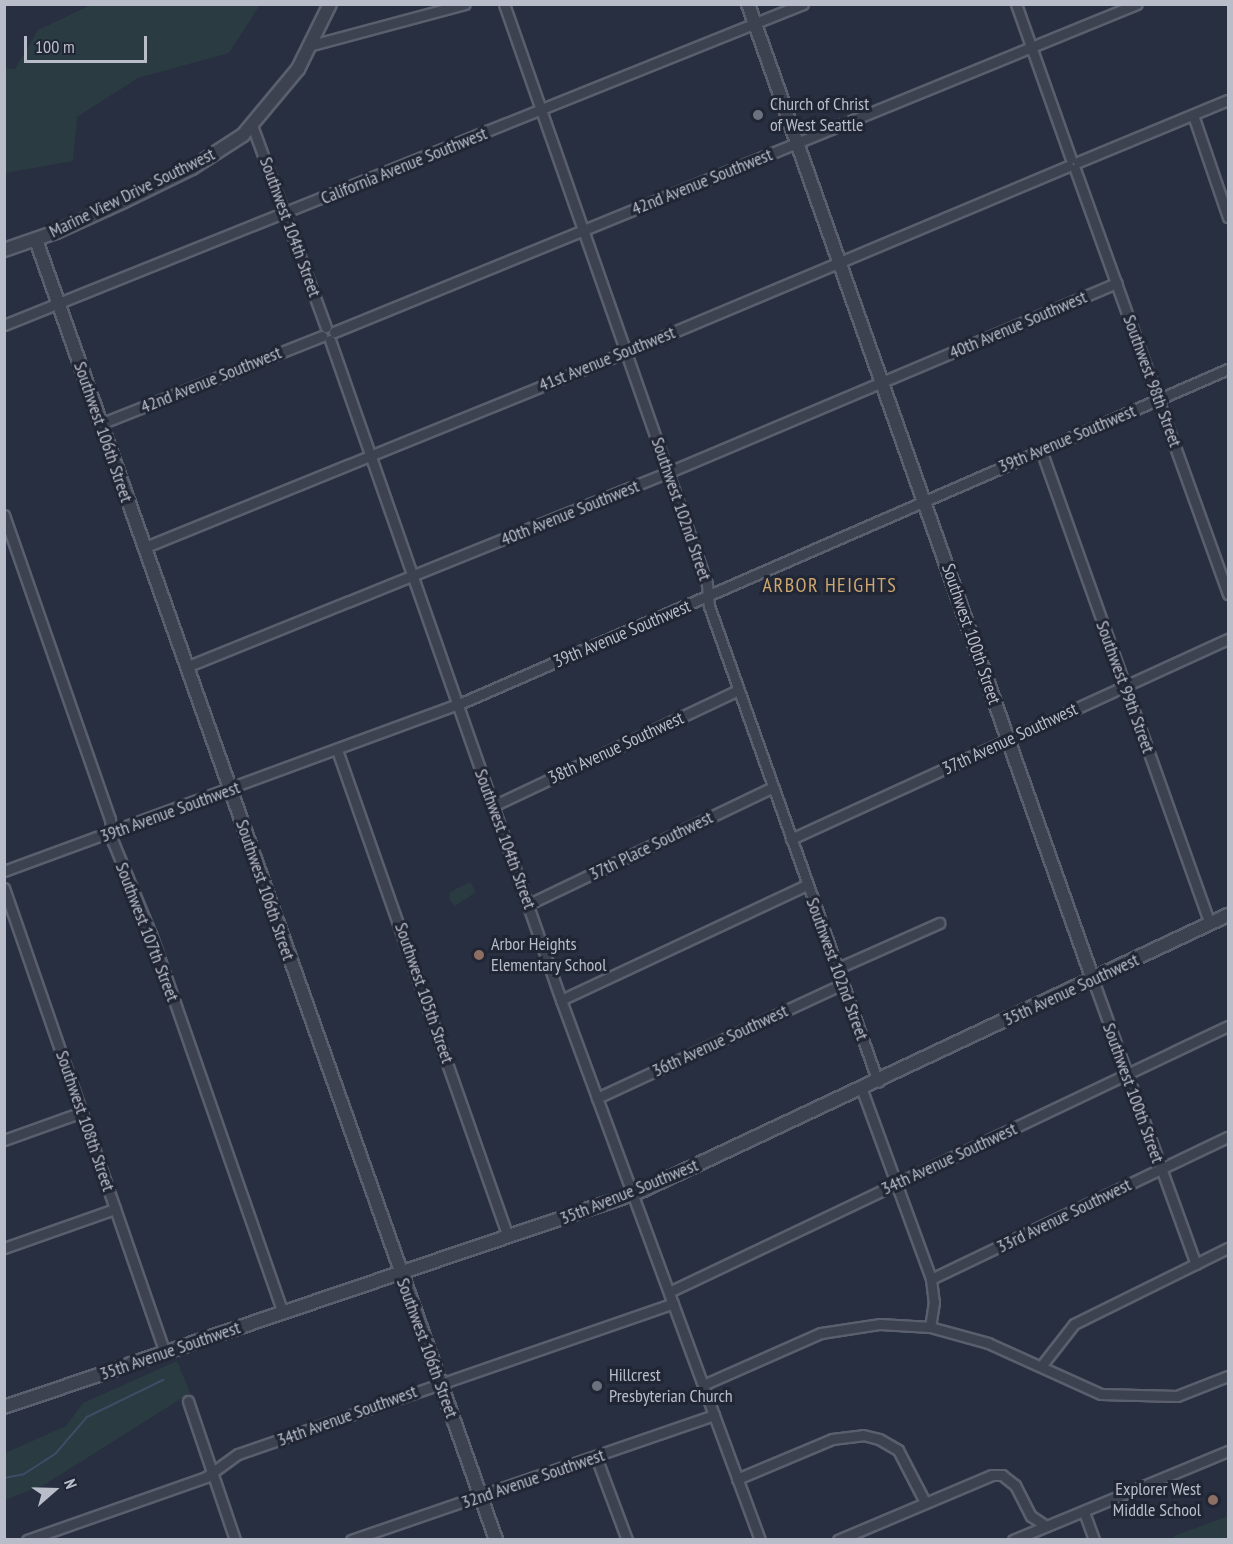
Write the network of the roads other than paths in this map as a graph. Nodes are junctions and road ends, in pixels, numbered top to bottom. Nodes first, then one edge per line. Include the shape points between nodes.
1 (330, 4) edge
2 (465, 4) edge
3 (504, 4) edge
4 (748, 4) edge
5 (803, 4) edge
6 (1016, 4) edge
7 (1137, 4) edge
8 (755, 24) junction
9 (312, 45) junction
10 (1031, 47) junction
11 (1228, 100) edge
12 (541, 110) junction
13 (1193, 115) junction
14 (253, 128) junction
15 (796, 143) junction
16 (1073, 164) junction
17 (286, 214) junction
18 (1228, 217) edge
19 (583, 231) junction
20 (36, 240) junction
21 (4, 250) edge
22 (839, 263) junction
23 (1117, 283) junction
24 (58, 304) junction
25 (4, 326) edge
26 (328, 334) junction
27 (626, 352) junction
28 (1228, 369) edge
29 (882, 383) junction
30 (1158, 400) junction
31 (100, 424) junction
32 (1041, 450) junction
33 (370, 455) junction
34 (669, 472) junction
35 (925, 500) junction
36 (4, 515) edge
37 (143, 548) junction
38 (414, 576) junction
39 (1228, 594) edge
40 (708, 596) junction
41 (1228, 639) edge
42 (186, 667) junction
43 (1125, 687) junction
44 (738, 690) junction
45 (459, 704) junction
46 (1008, 741) junction
47 (337, 750) junction
48 (773, 787) junction
49 (230, 790) junction
50 (493, 806) junction
51 (112, 834) junction
52 (791, 839) junction
53 (4, 872) edge
54 (807, 885) junction
55 (4, 888) edge
56 (529, 904) junction
57 (1228, 915) edge
58 (939, 923) dead end
59 (1210, 924) junction
60 (838, 968) junction
61 (1092, 980) junction
62 (843, 984) junction
63 (561, 1000) junction
64 (1228, 1026) edge
65 (1127, 1074) junction
66 (878, 1082) junction
67 (862, 1090) junction
68 (597, 1098) junction
69 (82, 1112) junction
70 (1228, 1137) edge
71 (4, 1140) edge
72 (1161, 1169) junction
73 (896, 1184) junction
74 (633, 1195) junction
75 (115, 1209) junction
76 (508, 1237) junction
77 (4, 1248) edge
78 (1228, 1248) edge
79 (1196, 1264) junction
80 (400, 1274) junction
81 (931, 1279) junction
82 (669, 1292) junction
83 (673, 1303) junction
84 (283, 1313) junction
85 (930, 1327) junction
86 (165, 1353) junction
87 (1042, 1365) junction
88 (1228, 1376) edge
89 (439, 1383) junction
90 (703, 1385) junction
91 (188, 1401) dead end
92 (4, 1407) edge
93 (714, 1415) junction
94 (1228, 1451) edge
95 (596, 1457) junction
96 (212, 1471) junction
97 (737, 1479) junction
98 (480, 1496) junction
99 (925, 1502) junction
100 (1084, 1512) junction
101 (1046, 1526) junction
102 (27, 1539) edge
103 (235, 1539) edge
104 (351, 1539) edge
105 (496, 1539) edge
106 (627, 1539) edge
107 (760, 1539) edge
108 (838, 1539) edge
109 (1013, 1539) edge
110 (1094, 1539) edge

1 - 9 street, Marine View Drive Southwest
2 - 9 street
3 - 12 street, Southwest 102nd Street
4 - 8 street, Southwest 100th Street
5 - 8 street, California Avenue Southwest
6 - 10 street, Southwest 98th Street
7 - 10 street, 42nd Avenue Southwest
8 - 12 street, California Avenue Southwest
8 - 15 street, Southwest 100th Street
9 - 14 street, Marine View Drive Southwest
10 - 15 street, 42nd Avenue Southwest
10 - 16 street, Southwest 98th Street
11 - 13 street, 41st Avenue Southwest
12 - 17 street, California Avenue Southwest
12 - 19 street, Southwest 102nd Street
13 - 16 street, 41st Avenue Southwest
13 - 18 street
14 - 17 street, Southwest 104th Street
14 - 20 street, Marine View Drive Southwest via 192,168
15 - 19 street, 42nd Avenue Southwest
15 - 22 street, Southwest 100th Street
16 - 22 street, 41st Avenue Southwest
16 - 23 street, Southwest 98th Street
17 - 24 street, California Avenue Southwest
17 - 26 street, Southwest 104th Street
19 - 26 street, 42nd Avenue Southwest
19 - 27 street, Southwest 102nd Street
20 - 21 street, Marine View Drive Southwest
20 - 24 street, Southwest 106th Street
22 - 27 street, 41st Avenue Southwest
22 - 29 street, Southwest 100th Street
23 - 29 street, 40th Avenue Southwest
23 - 30 street, Southwest 98th Street
24 - 25 street, California Avenue Southwest
24 - 31 street, Southwest 106th Street
26 - 31 street, 42nd Avenue Southwest
26 - 33 street, Southwest 104th Street
27 - 33 street, 41st Avenue Southwest
27 - 34 street, Southwest 102nd Street
28 - 30 street, 39th Avenue Southwest
29 - 34 street, 40th Avenue Southwest
29 - 35 street, Southwest 100th Street
30 - 32 street, 39th Avenue Southwest
30 - 39 street, Southwest 98th Street
31 - 37 street, Southwest 106th Street
32 - 35 street, 39th Avenue Southwest
32 - 43 street, Southwest 99th Street
33 - 37 street, 41st Avenue Southwest
33 - 38 street, Southwest 104th Street
34 - 38 street, 40th Avenue Southwest
34 - 40 street, Southwest 102nd Street
35 - 40 street, 39th Avenue Southwest
35 - 46 street, Southwest 100th Street
36 - 51 street, Southwest 107th Street
37 - 42 street, Southwest 106th Street
38 - 42 street, 40th Avenue Southwest
38 - 45 street, Southwest 104th Street
40 - 44 street, Southwest 102nd Street
40 - 45 street, 39th Avenue Southwest
41 - 43 street, 37th Avenue Southwest
42 - 49 street, Southwest 106th Street
43 - 46 street, 37th Avenue Southwest
43 - 59 street, Southwest 99th Street
44 - 48 street, Southwest 102nd Street
44 - 50 street, 38th Avenue Southwest
45 - 47 street, 39th Avenue Southwest
45 - 50 street, Southwest 104th Street
46 - 52 street, 37th Avenue Southwest
46 - 61 street, Southwest 100th Street
47 - 49 street, 39th Avenue Southwest
47 - 76 street, Southwest 105th Street
48 - 52 street, Southwest 102nd Street
48 - 56 street, 37th Place Southwest
49 - 51 street, 39th Avenue Southwest
49 - 80 street, Southwest 106th Street
50 - 56 street, Southwest 104th Street
51 - 53 street, 39th Avenue Southwest
51 - 84 street, Southwest 107th Street
52 - 54 street, Southwest 102nd Street
54 - 60 street, Southwest 102nd Street
54 - 63 street
55 - 69 street, Southwest 108th Street
56 - 63 street, Southwest 104th Street
57 - 59 street, 35th Avenue Southwest
58 - 60 street
59 - 61 street, 35th Avenue Southwest
60 - 62 street, Southwest 102nd Street
61 - 65 street, Southwest 100th Street
61 - 66 street, 35th Avenue Southwest
62 - 66 street, Southwest 102nd Street
62 - 68 street, 36th Avenue Southwest
63 - 68 street, Southwest 104th Street
64 - 65 street, 34th Avenue Southwest
65 - 72 street, Southwest 100th Street
65 - 73 street, 34th Avenue Southwest
66 - 67 street, 35th Avenue Southwest
67 - 73 street
67 - 74 street, 35th Avenue Southwest
68 - 74 street, Southwest 104th Street
69 - 71 street
69 - 75 street, Southwest 108th Street
70 - 72 street, 33rd Avenue Southwest
72 - 79 street, Southwest 100th Street
72 - 81 street, 33rd Avenue Southwest
73 - 81 street
73 - 82 street, 34th Avenue Southwest
74 - 76 street, 35th Avenue Southwest
74 - 82 street, Southwest 104th Street
75 - 77 street
75 - 86 street, Southwest 108th Street
76 - 80 street, 35th Avenue Southwest
78 - 79 street
79 - 87 street via 1074,1324
80 - 84 street, 35th Avenue Southwest
80 - 89 street, Southwest 106th Street
81 - 85 street via 934,1302
82 - 83 street, Southwest 104th Street
83 - 89 street, 34th Avenue Southwest
83 - 90 street, Southwest 104th Street
84 - 86 street, 35th Avenue Southwest
85 - 87 street via 988,1343
85 - 90 street via 880,1324 821,1333
86 - 92 street, 35th Avenue Southwest
87 - 88 street via 1085,1388 1121,1396 1176,1396
89 - 96 street, 34th Avenue Southwest via 238,1454
89 - 98 street, Southwest 106th Street
90 - 93 street, Southwest 104th Street
91 - 96 street
93 - 95 street, 32nd Avenue Southwest
93 - 97 street, Southwest 104th Street
94 - 100 street
95 - 98 street, 32nd Avenue Southwest
95 - 106 street
96 - 102 street, 34th Avenue Southwest via 206,1477
96 - 103 street
97 - 99 street via 843,1436 879,1439 898,1450
97 - 107 street, Southwest 104th Street
98 - 104 street, 32nd Avenue Southwest
98 - 105 street, Southwest 106th Street
99 - 101 street via 985,1477 1002,1475 1019,1491 1035,1521
99 - 108 street
100 - 101 street
100 - 110 street
101 - 109 street

